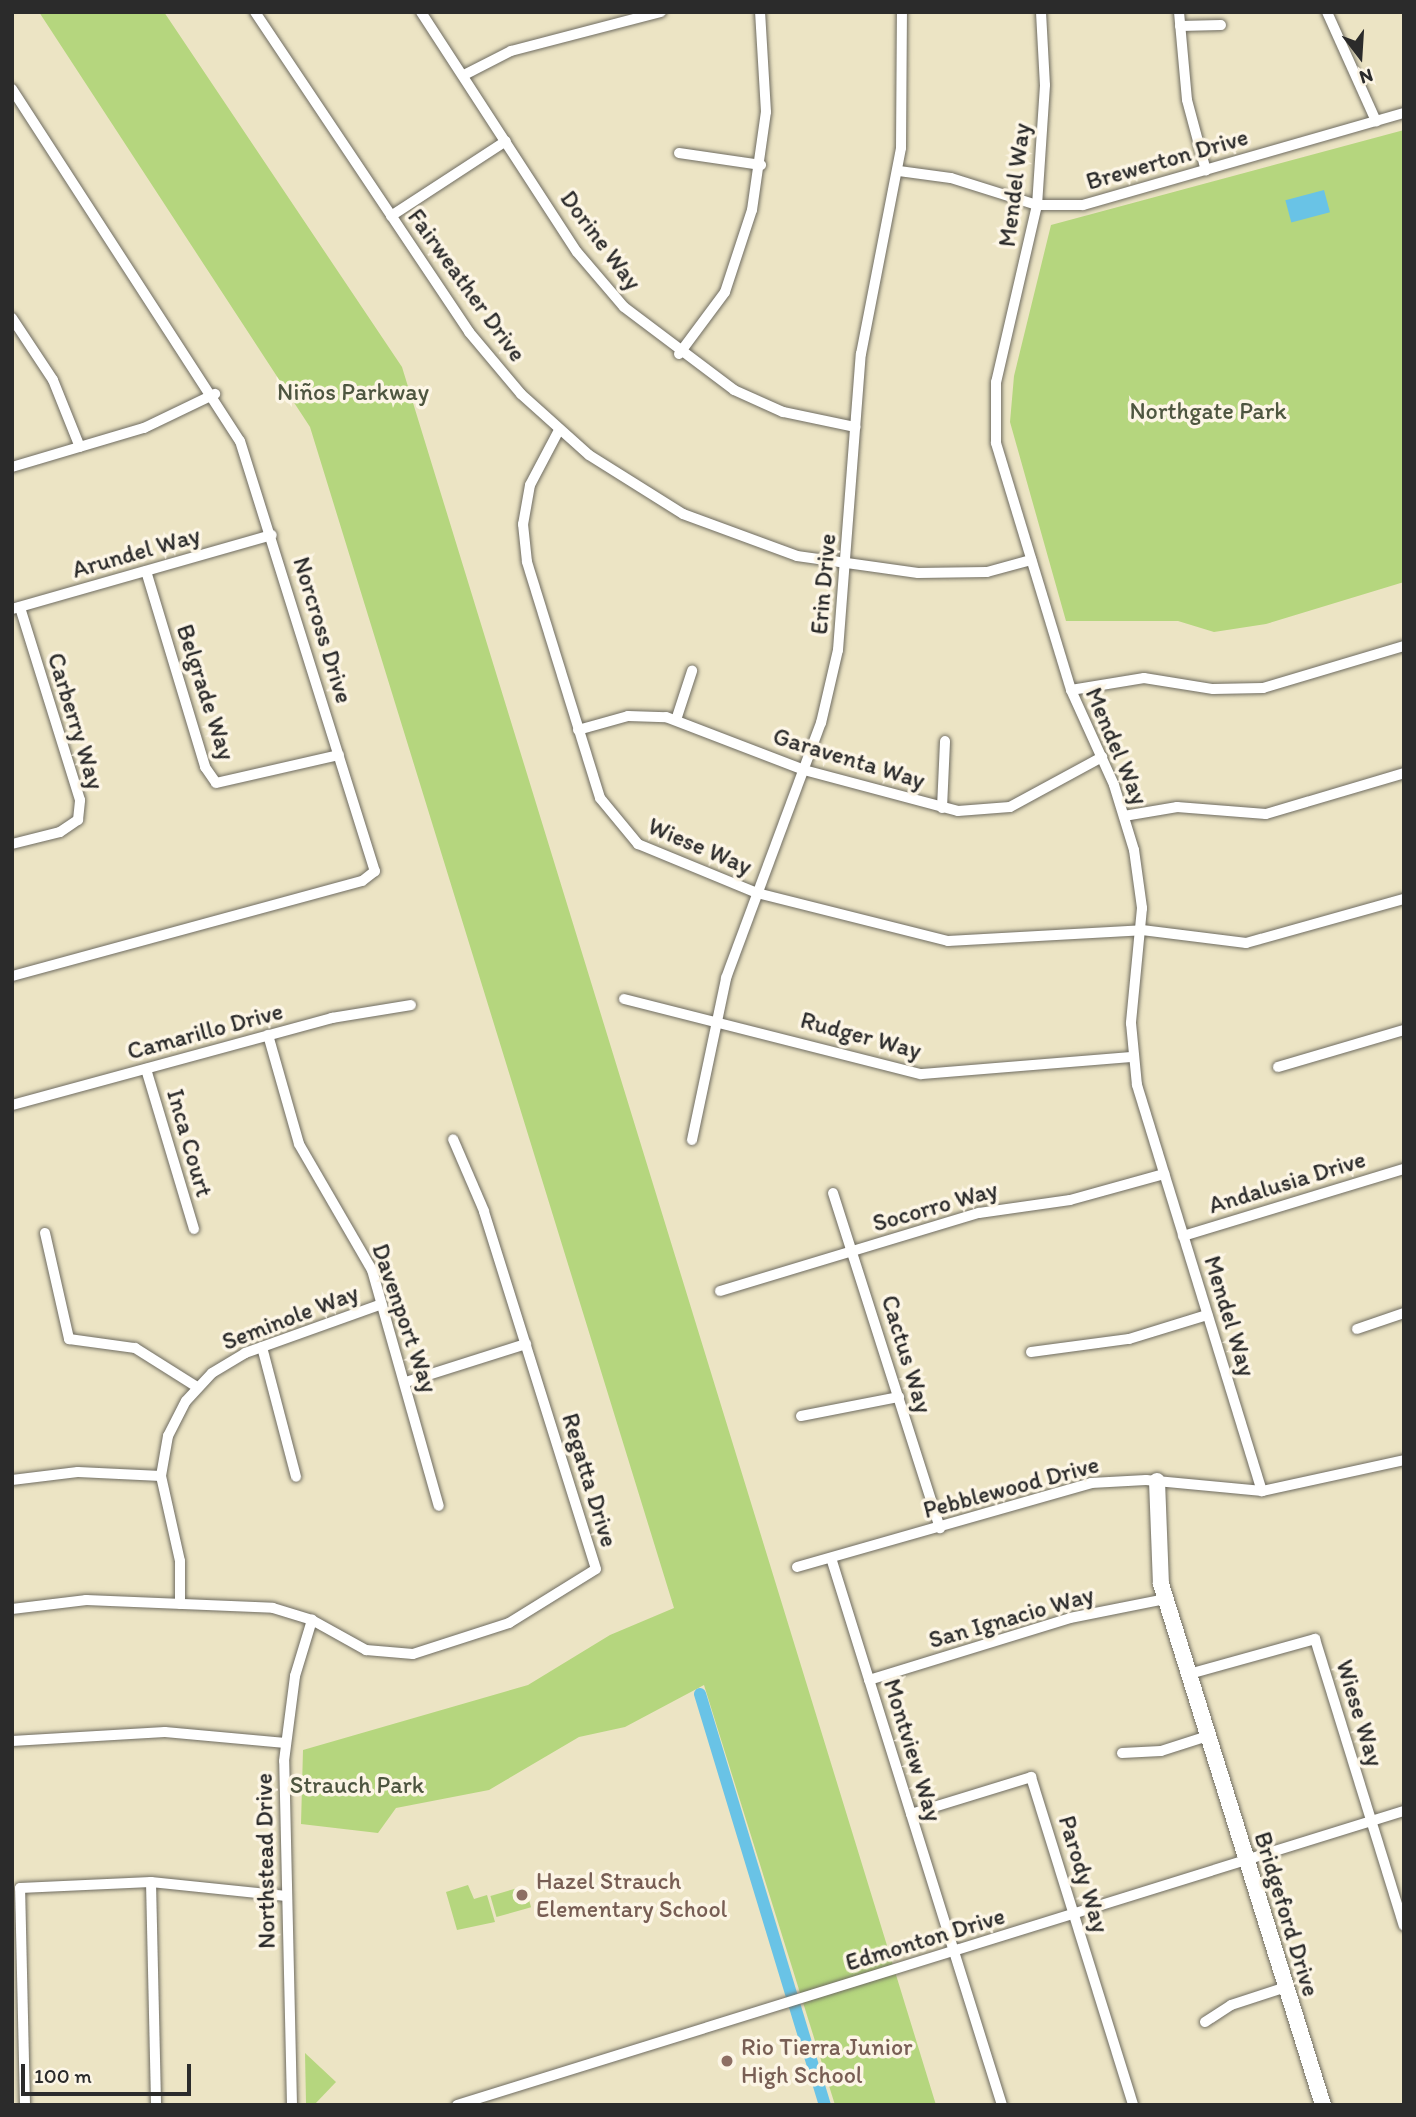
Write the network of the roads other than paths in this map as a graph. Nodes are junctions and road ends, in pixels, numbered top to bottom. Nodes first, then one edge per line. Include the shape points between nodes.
1 (256, 12) edge
2 (421, 12) edge
3 (661, 12) edge
4 (760, 12) edge
5 (902, 12) edge
6 (1041, 12) edge
7 (1179, 12) edge
8 (1327, 12) edge
9 (1221, 25) dead end
10 (1180, 26) junction
11 (464, 75) junction
12 (12, 89) edge
13 (1404, 113) edge
14 (1376, 121) junction
15 (506, 141) junction
16 (679, 153) dead end
17 (761, 165) junction
18 (898, 171) junction
19 (1206, 171) junction
20 (1037, 205) junction
21 (391, 216) junction
22 (12, 318) edge
23 (678, 354) junction
24 (215, 394) junction
25 (855, 427) junction
26 (559, 430) junction
27 (80, 447) junction
28 (12, 467) edge
29 (272, 534) junction
30 (1031, 560) junction
31 (847, 566) junction
32 (146, 571) junction
33 (16, 608) edge
34 (1404, 646) edge
35 (691, 671) dead end
36 (1071, 690) junction
37 (676, 720) junction
38 (579, 730) junction
39 (946, 741) dead end
40 (340, 755) junction
41 (1102, 757) junction
42 (804, 770) junction
43 (1404, 773) edge
44 (942, 808) junction
45 (1124, 816) junction
46 (12, 844) edge
47 (757, 893) junction
48 (1404, 899) edge
49 (1142, 930) junction
50 (12, 976) edge
51 (624, 999) dead end
52 (411, 1005) dead end
53 (717, 1018) junction
54 (1404, 1030) edge
55 (268, 1035) junction
56 (1132, 1057) junction
57 (1278, 1067) dead end
58 (146, 1069) junction
59 (12, 1105) edge
60 (453, 1139) dead end
61 (692, 1140) dead end
62 (1404, 1169) edge
63 (1164, 1174) junction
64 (833, 1193) dead end
65 (194, 1229) dead end
66 (45, 1233) dead end
67 (1183, 1236) junction
68 (853, 1252) junction
69 (720, 1290) dead end
70 (382, 1304) junction
71 (1404, 1313) edge
72 (1208, 1315) junction
73 (1357, 1329) dead end
74 (526, 1344) junction
75 (262, 1347) junction
76 (1031, 1352) dead end
77 (406, 1382) junction
78 (197, 1387) junction
79 (899, 1397) junction
80 (801, 1416) dead end
81 (1404, 1460) edge
82 (161, 1476) junction
83 (296, 1478) dead end
84 (12, 1480) edge
85 (1157, 1481) junction
86 (1262, 1491) junction
87 (439, 1506) dead end
88 (940, 1528) junction
89 (832, 1561) junction
90 (797, 1567) dead end
91 (1166, 1599) junction
92 (180, 1604) junction
93 (12, 1609) edge
94 (312, 1620) junction
95 (1189, 1674) junction
96 (869, 1680) junction
97 (1208, 1736) junction
98 (12, 1741) edge
99 (285, 1743) junction
100 (1122, 1753) dead end
101 (1404, 1811) edge
102 (911, 1814) junction
103 (1371, 1821) junction
104 (1246, 1858) junction
105 (150, 1882) junction
106 (286, 1896) junction
107 (1074, 1915) junction
108 (1404, 1926) edge
109 (956, 1951) junction
110 (1286, 1987) junction
111 (1205, 2022) dead end
112 (25, 2105) edge
113 (156, 2105) edge
114 (292, 2105) edge
115 (457, 2105) edge
116 (1002, 2105) edge
117 (1133, 2105) edge
118 (1323, 2105) edge

1 - 21 street, Fairweather Drive
2 - 11 street, Dorine Way
3 - 11 street via 511,51
4 - 17 street via 767,75
5 - 18 street, Erin Drive
6 - 20 street, Mendel Way via 1045,85
7 - 10 street
8 - 14 street
9 - 10 street
10 - 19 street via 1187,100
11 - 15 street, Dorine Way
12 - 24 street, Norcross Drive
13 - 14 street, Brewerton Drive
14 - 19 street, Brewerton Drive
15 - 21 street
15 - 23 street, Dorine Way via 597,277
16 - 17 street
17 - 23 street via 733,275
18 - 20 street, Brewerton Drive via 951,178
18 - 25 street, Erin Drive via 860,354
19 - 20 street, Brewerton Drive via 1101,202
20 - 30 street, Mendel Way via 994,402 1000,462
21 - 26 street, Fairweather Drive via 494,364
22 - 27 street via 64,402
23 - 25 street, Dorine Way via 756,401
24 - 27 street via 171,418
24 - 29 street, Norcross Drive via 247,458
25 - 31 street, Erin Drive
26 - 31 street, Fairweather Drive via 683,514 758,544
26 - 38 street, Wiese Way via 530,485 525,547
27 - 28 street
29 - 32 street, Arundel Way
29 - 40 street, Norcross Drive
30 - 31 street, Fairweather Drive via 958,573
30 - 36 street, Mendel Way
31 - 42 street, Erin Drive via 831,687
32 - 33 street, Arundel Way
32 - 40 street, Belgrade Way via 205,767 216,783
33 - 46 street, Carberry Way via 80,800 78,820 60,832
34 - 36 street via 1263,688 1213,689 1144,678
35 - 37 street
36 - 41 street, Mendel Way
37 - 38 street, Garaventa Way via 628,716
37 - 42 street, Garaventa Way
38 - 47 street, Wiese Way via 600,798 631,839
39 - 44 street
40 - 50 street, Norcross Drive via 375,871 362,880
41 - 44 street, Garaventa Way via 1010,807
41 - 45 street, Mendel Way
42 - 44 street, Garaventa Way
42 - 47 street, Erin Drive
43 - 45 street via 1266,814 1177,807
45 - 49 street, Mendel Way via 1138,869
47 - 49 street, Wiese Way via 948,941
47 - 53 street, Erin Drive
48 - 49 street, Wiese Way via 1265,941
49 - 56 street, Mendel Way
51 - 53 street, Rudger Way
52 - 55 street, Camarillo Drive
53 - 56 street, Rudger Way via 921,1074
53 - 61 street, Erin Drive
54 - 57 street
55 - 58 street, Camarillo Drive
55 - 70 street, Davenport Way via 299,1144 362,1248
56 - 63 street, Mendel Way
58 - 59 street, Camarillo Drive
58 - 65 street, Inca Court
60 - 74 street, Regatta Drive via 484,1211
62 - 67 street, Andalusia Drive
63 - 67 street, Mendel Way
63 - 68 street, Socorro Way via 1096,1195 979,1213
64 - 68 street, Cactus Way
66 - 78 street via 69,1339 135,1348
67 - 72 street, Mendel Way
68 - 69 street, Socorro Way
68 - 79 street, Cactus Way
70 - 75 street, Seminole Way
70 - 77 street, Davenport Way
71 - 73 street
72 - 76 street via 1129,1339
72 - 86 street, Mendel Way
74 - 77 street
74 - 94 street, Regatta Drive via 596,1569 509,1623 413,1654 366,1650
75 - 78 street, Seminole Way via 228,1362
75 - 83 street
77 - 87 street, Davenport Way
78 - 82 street, Seminole Way via 168,1436
79 - 80 street
79 - 88 street, Cactus Way
81 - 86 street, Pebblewood Drive
82 - 84 street via 78,1472
82 - 92 street, Seminole Way via 180,1561
85 - 86 street, Pebblewood Drive
85 - 88 street, Pebblewood Drive via 1091,1483
85 - 91 street, Bridgeford Drive via 1156,1549
88 - 89 street, Pebblewood Drive
89 - 90 street, Pebblewood Drive
89 - 96 street, Montview Way
91 - 95 street, Bridgeford Drive
91 - 96 street, San Ignacio Way via 1070,1618
92 - 93 street, Regatta Drive via 86,1601
92 - 94 street, Regatta Drive via 273,1608
94 - 99 street, Northstead Drive
95 - 97 street, Bridgeford Drive
95 - 103 street, Wiese Way via 1315,1639
96 - 102 street, Montview Way
97 - 100 street via 1152,1753
97 - 104 street, Bridgeford Drive
98 - 99 street via 165,1732
99 - 106 street, Northstead Drive
101 - 103 street, Edmonton Drive
102 - 107 street, Parody Way via 1031,1777
102 - 109 street, Montview Way
103 - 104 street, Edmonton Drive
103 - 108 street, Wiese Way
104 - 107 street, Edmonton Drive
104 - 110 street, Bridgeford Drive
105 - 106 street
105 - 112 street via 20,1888
105 - 113 street
106 - 114 street, Northstead Drive
107 - 109 street, Edmonton Drive
107 - 117 street, Parody Way
109 - 115 street, Edmonton Drive
109 - 116 street, Montview Way
110 - 111 street via 1231,2005
110 - 118 street, Bridgeford Drive

